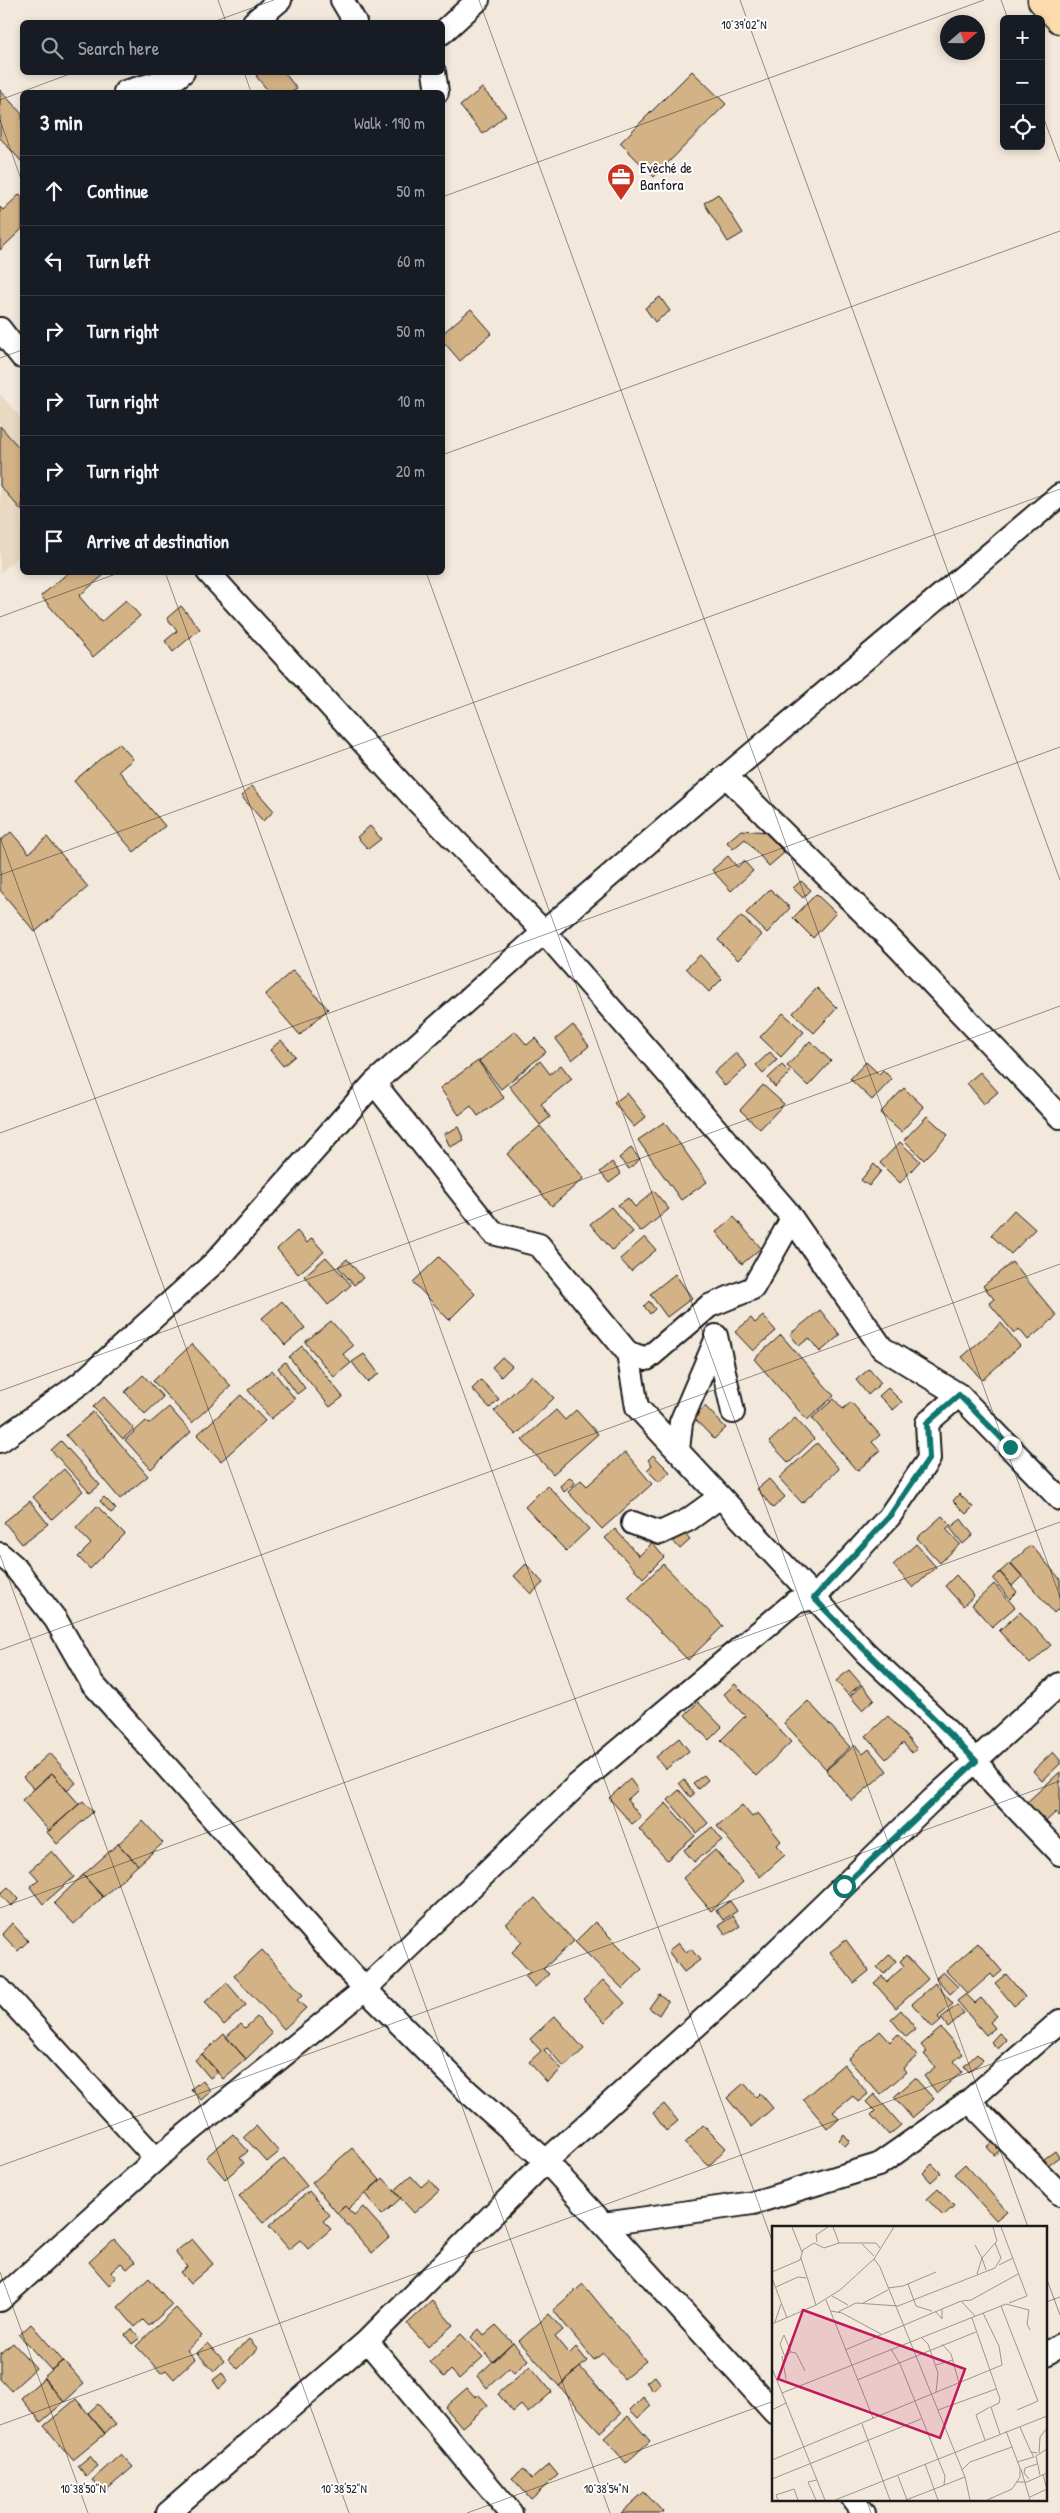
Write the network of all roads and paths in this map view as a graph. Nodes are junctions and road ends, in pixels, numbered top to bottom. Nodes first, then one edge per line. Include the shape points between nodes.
1 (280, 0) edge
2 (342, 0) edge
3 (478, 0) edge
4 (1042, 0) edge
5 (1060, 19) edge
6 (256, 20) edge
7 (354, 20) edge
8 (445, 30) edge
9 (179, 75) edge
10 (434, 75) edge
11 (132, 90) edge
12 (436, 90) edge
13 (0, 330) edge
14 (20, 355) edge
15 (1060, 495) edge
16 (211, 575) edge
17 (726, 776) junction
18 (544, 932) junction
19 (374, 1083) junction
20 (1060, 1117) edge
21 (792, 1219) junction
22 (709, 1306) junction
23 (716, 1340) junction
24 (628, 1353) junction
25 (959, 1395) junction
26 (733, 1412) dead end
27 (0, 1441) edge
28 (678, 1450) junction
29 (720, 1497) junction
30 (1060, 1499) edge
31 (633, 1523) dead end
32 (0, 1554) edge
33 (814, 1598) junction
34 (1060, 1684) edge
35 (976, 1761) junction
36 (1060, 1854) edge
37 (0, 1989) edge
38 (365, 1989) junction
39 (1060, 2021) edge
40 (969, 2100) junction
41 (156, 2159) junction
42 (546, 2161) junction
43 (1060, 2194) edge
44 (604, 2224) junction
45 (0, 2300) edge
46 (366, 2341) junction
47 (1060, 2345) edge
48 (1048, 2353) edge
49 (772, 2410) edge
50 (854, 2500) edge
51 (168, 2513) edge
52 (511, 2513) edge
53 (864, 2513) edge

1 - 6 street
2 - 7 street
3 - 8 street
4 - 5 highway
9 - 11 street
10 - 12 street
13 - 14 street
15 - 17 street
16 - 18 street via 414,798
17 - 18 street
17 - 20 street via 896,945
18 - 19 street
18 - 21 street
19 - 24 street via 493,1233 539,1245
19 - 27 street via 215,1262 81,1383
21 - 22 street via 753,1288
21 - 25 street via 882,1348
22 - 23 street
22 - 24 street via 648,1359
23 - 26 street
23 - 28 street via 681,1422
24 - 28 street via 637,1407
25 - 30 street
25 - 33 street via 927,1423 929,1458 889,1517
28 - 29 street
29 - 31 street via 688,1520 660,1533
29 - 33 street
32 - 38 street via 14,1566 56,1620 92,1682
33 - 35 street
33 - 38 street via 795,1602 576,1786
34 - 35 street
35 - 36 street via 994,1785
35 - 42 street via 735,1991
37 - 41 street
38 - 41 street
38 - 42 street via 467,2091
39 - 40 street
40 - 43 street
40 - 44 street via 878,2165 753,2203
41 - 45 street
42 - 44 street
42 - 46 street
44 - 49 street
46 - 51 street
46 - 52 street
47 - 48 street
50 - 53 street

